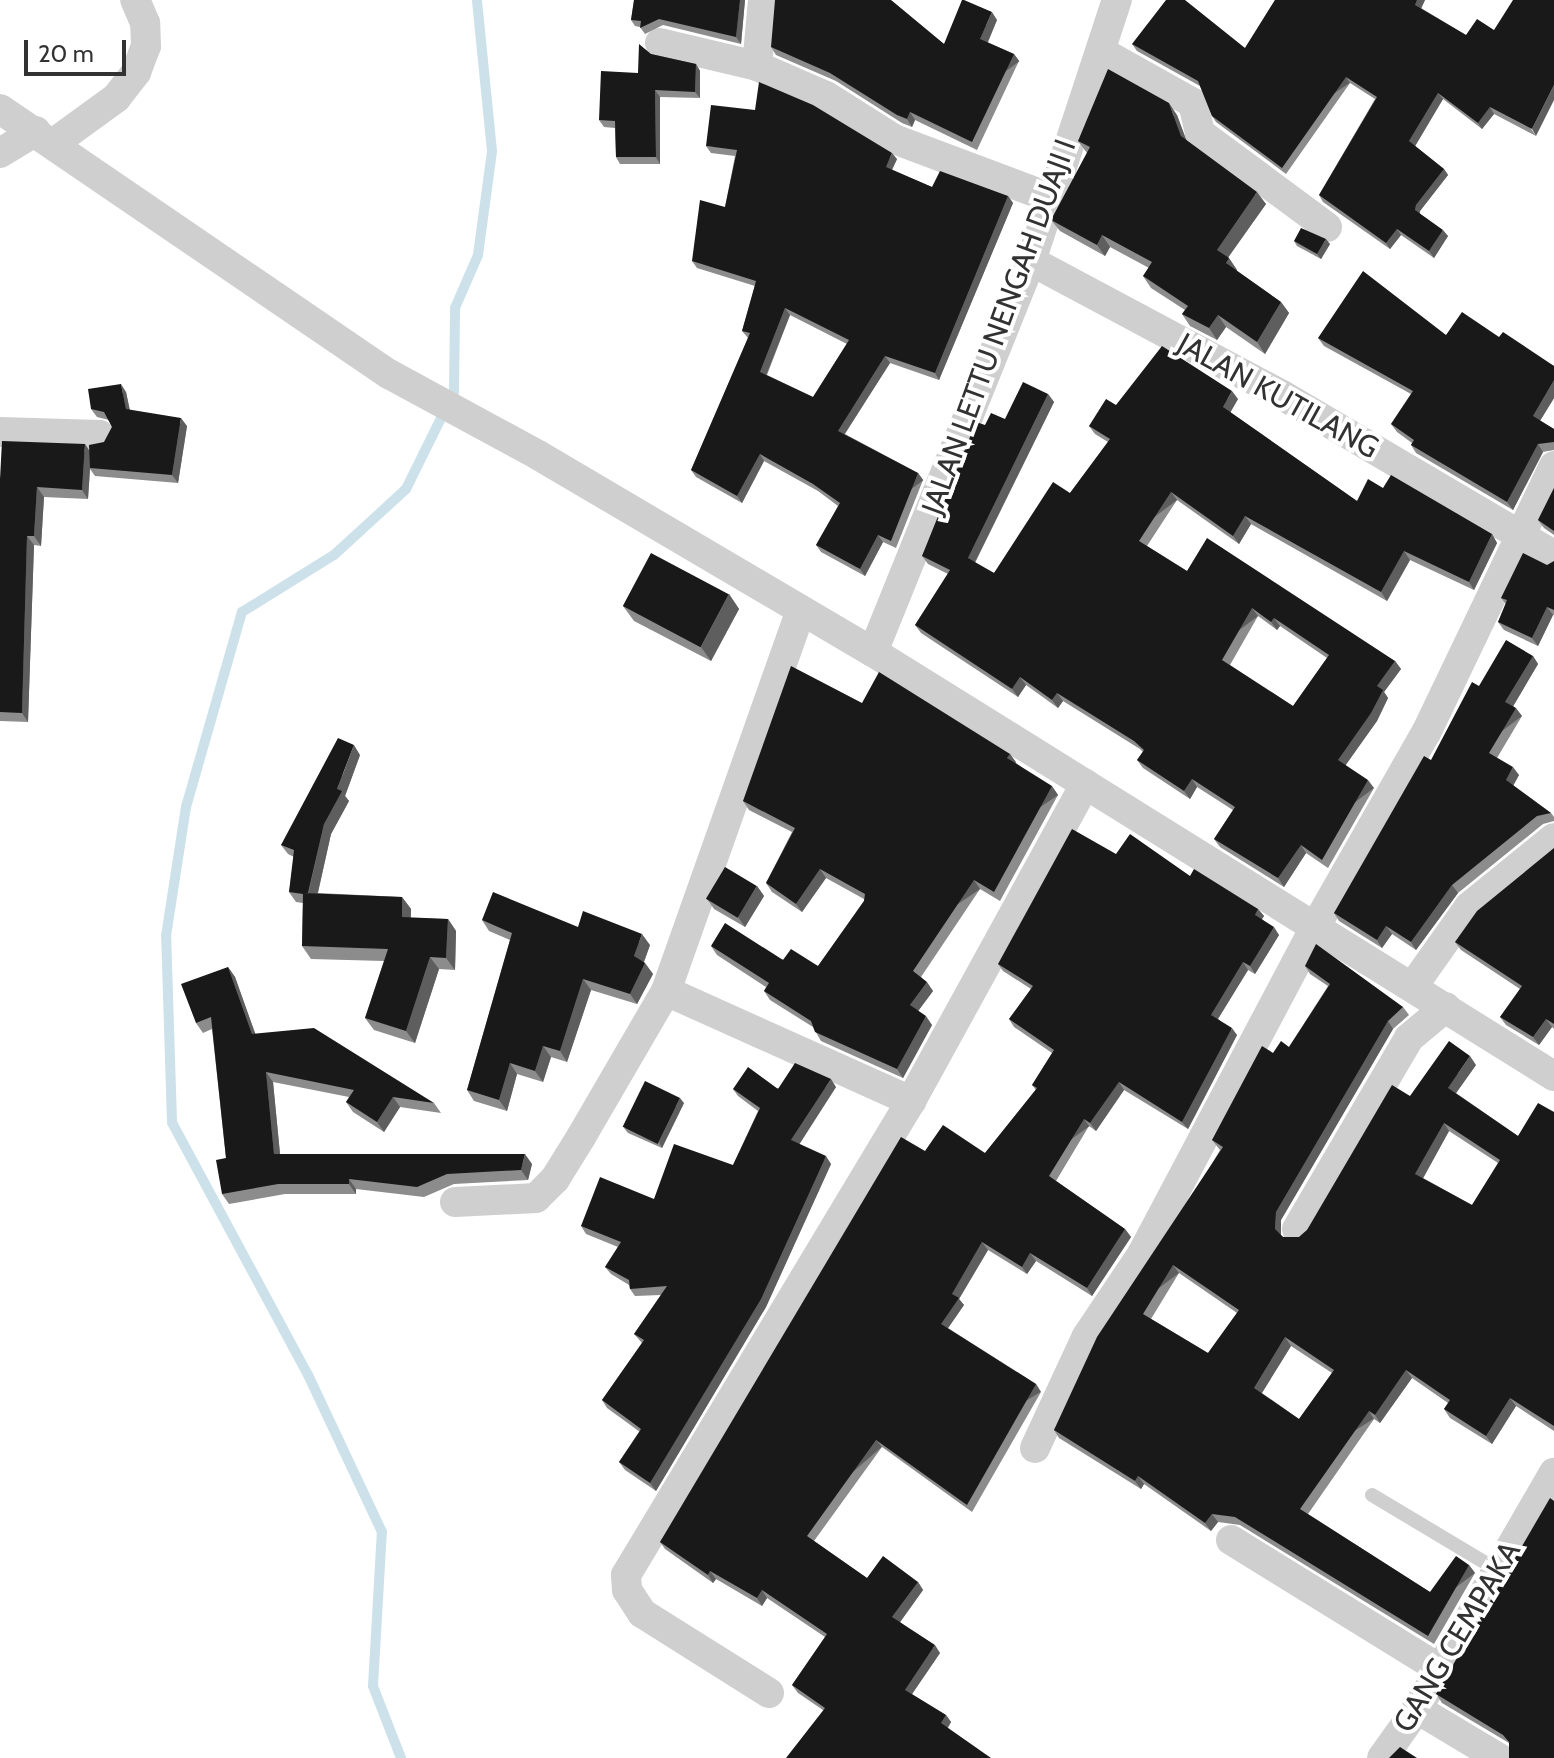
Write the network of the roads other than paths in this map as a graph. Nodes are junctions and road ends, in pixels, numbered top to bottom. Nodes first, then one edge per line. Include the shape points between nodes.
1 (135, 0) edge
2 (763, 0) edge
3 (1117, 0) edge
4 (660, 43) dead end
5 (1102, 52) junction
6 (757, 66) junction
7 (0, 109) edge
8 (45, 137) junction
9 (0, 153) edge
10 (1048, 197) junction
11 (1327, 227) dead end
12 (1031, 261) junction
13 (0, 432) edge
14 (100, 435) dead end
15 (1554, 466) edge
16 (1522, 535) junction
17 (1554, 555) edge
18 (801, 610) junction
19 (873, 652) junction
20 (1085, 784) junction
21 (1554, 838) edge
22 (1314, 929) junction
23 (1413, 986) junction
24 (666, 991) junction
25 (1446, 1007) junction
26 (1554, 1076) edge
27 (911, 1101) junction
28 (455, 1202) dead end
29 (1297, 1229) dead end
30 (1035, 1448) dead end
31 (1554, 1473) edge
32 (1372, 1495) dead end
33 (1231, 1540) dead end
34 (1500, 1572) junction
35 (1440, 1669) junction
36 (769, 1693) dead end
37 (1417, 1709) junction
38 (1382, 1758) edge
39 (1499, 1758) edge

1 - 8 street via 145,23 146,46 136,72 116,98
2 - 6 street
3 - 5 street, JALAN LETTU NENGAH DUAJI I
4 - 6 street
5 - 10 street, JALAN LETTU NENGAH DUAJI I
5 - 11 street via 1193,103 1200,133
6 - 10 street via 826,96 894,139
7 - 8 street
8 - 9 street
8 - 18 street via 389,374
10 - 12 street, JALAN LETTU NENGAH DUAJI I
12 - 16 street, JALAN KUTILANG via 1282,395
12 - 19 street, JALAN LETTU NENGAH DUAJI I
13 - 14 street
15 - 16 street
16 - 17 street, JALAN KUTILANG
16 - 22 street via 1426,733
18 - 19 street
18 - 24 street
19 - 20 street
20 - 22 street
20 - 27 street
21 - 23 street via 1469,907
22 - 23 street
22 - 30 street via 1142,1254 1087,1336
23 - 25 street
24 - 27 street
24 - 28 street via 546,1191 536,1198
25 - 26 street
25 - 29 street via 1409,1038
27 - 36 street via 626,1575 627,1590 642,1613
31 - 34 street, GANG CEMPAKA
32 - 34 lane
33 - 35 street
34 - 35 street, GANG CEMPAKA
35 - 37 street, GANG CEMPAKA
37 - 38 street, GANG CEMPAKA
37 - 39 street

